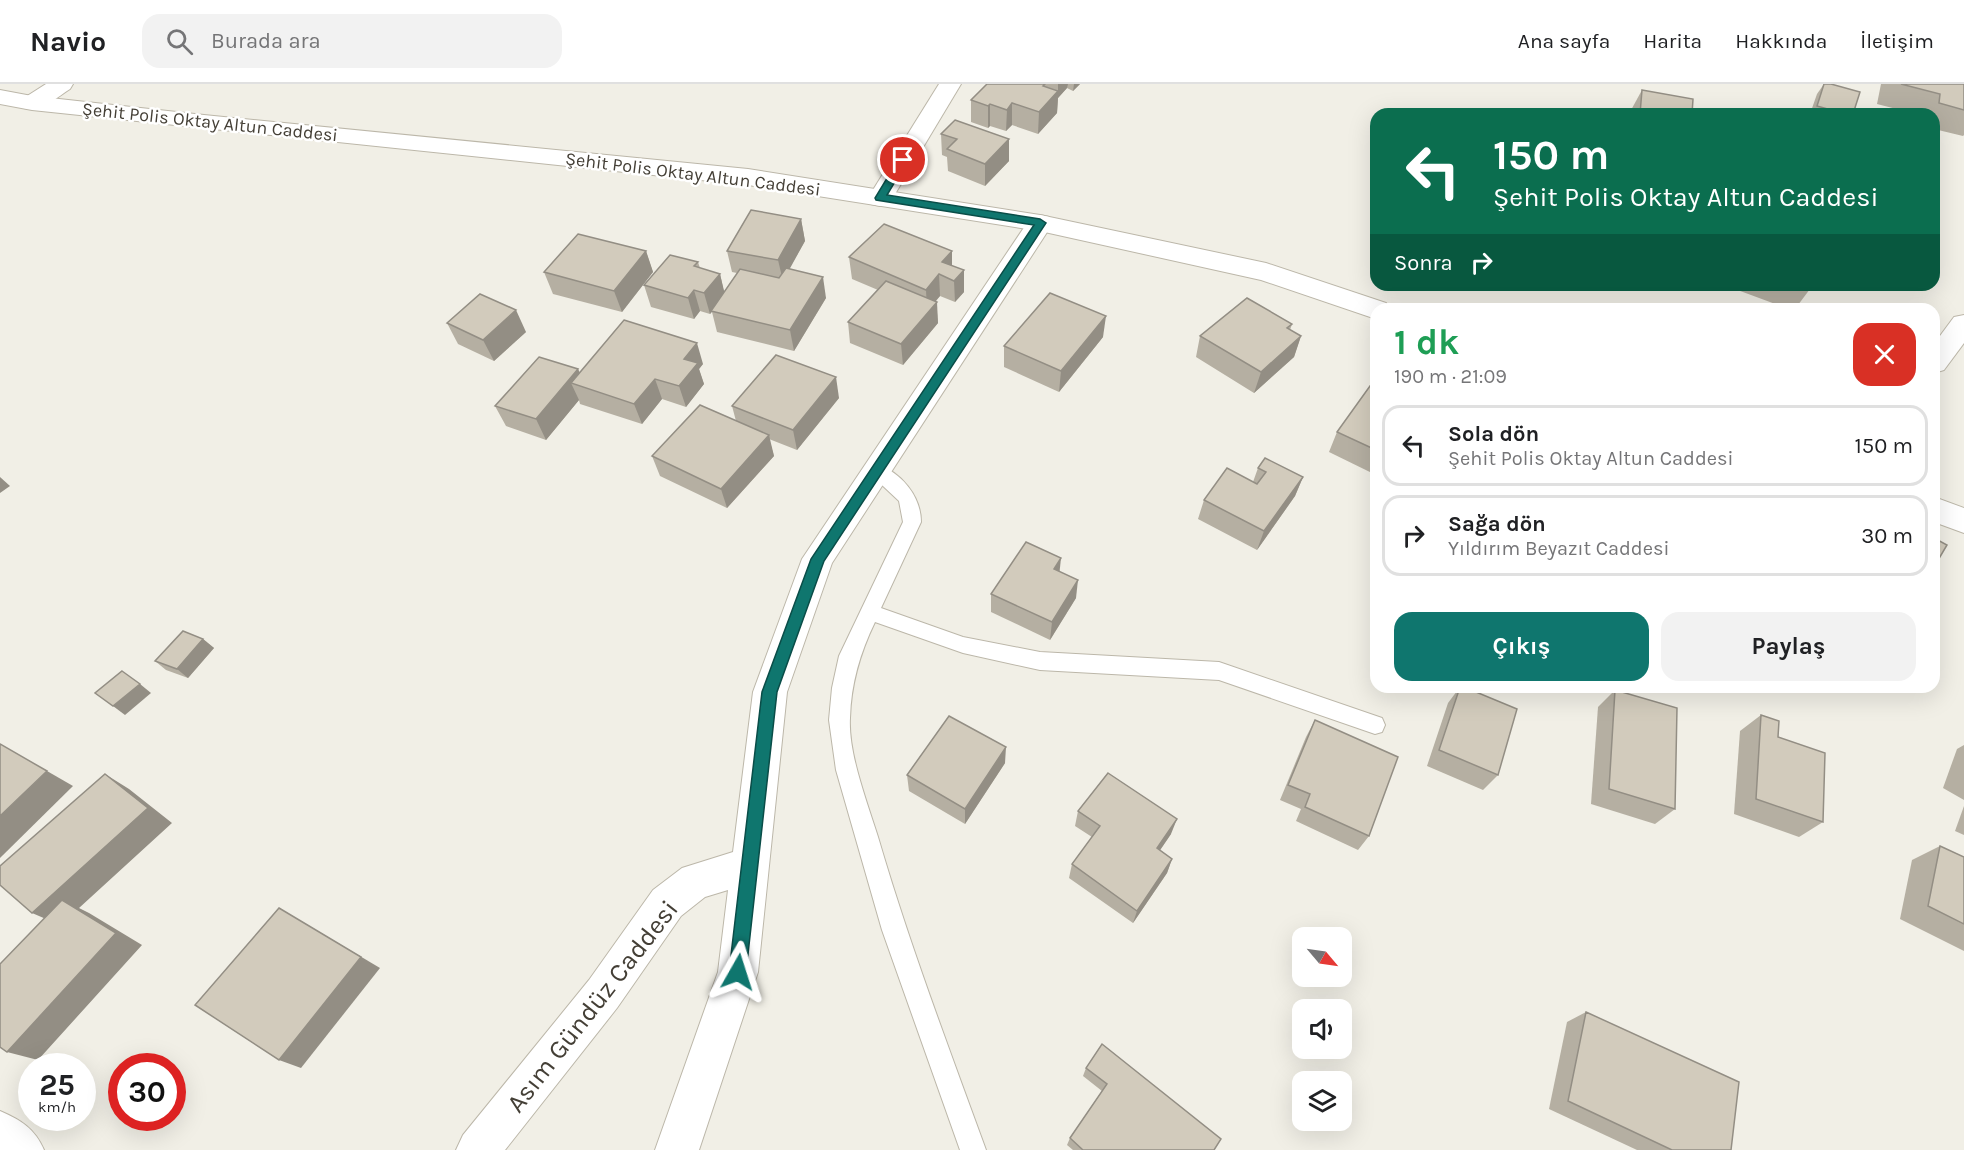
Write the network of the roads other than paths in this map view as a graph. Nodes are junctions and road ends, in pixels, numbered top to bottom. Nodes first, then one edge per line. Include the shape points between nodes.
1 (62, 84) edge
2 (950, 84) edge
3 (0, 97) edge
4 (32, 103) junction
5 (880, 198) junction
6 (1040, 223) junction
7 (1370, 308) edge
8 (1964, 324) edge
9 (1940, 355) edge
10 (876, 471) junction
11 (1940, 512) edge
12 (1964, 521) edge
13 (870, 612) junction
14 (1375, 725) dead end
15 (750, 866) junction
16 (0, 1133) edge
17 (22, 1150) edge
18 (478, 1150) edge
19 (678, 1150) edge
20 (973, 1150) edge

1 - 4 street
2 - 5 street
3 - 4 street, Şehit Polis Oktay Altun Caddesi
4 - 5 street, Şehit Polis Oktay Altun Caddesi via 748,177
5 - 6 street, Şehit Polis Oktay Altun Caddesi
6 - 7 street, Şehit Polis Oktay Altun Caddesi via 1266,272
6 - 10 street
8 - 9 street
10 - 13 lane via 904,492 913,510 912,522
10 - 15 street via 818,559 770,692
11 - 12 street
13 - 14 lane via 963,645 1040,661 1219,671
13 - 20 lane via 849,656 842,688 839,720 843,753 894,930
15 - 18 street, Asım Gündüz Caddesi via 695,881 667,903 603,994
15 - 19 street via 738,972
16 - 17 street

